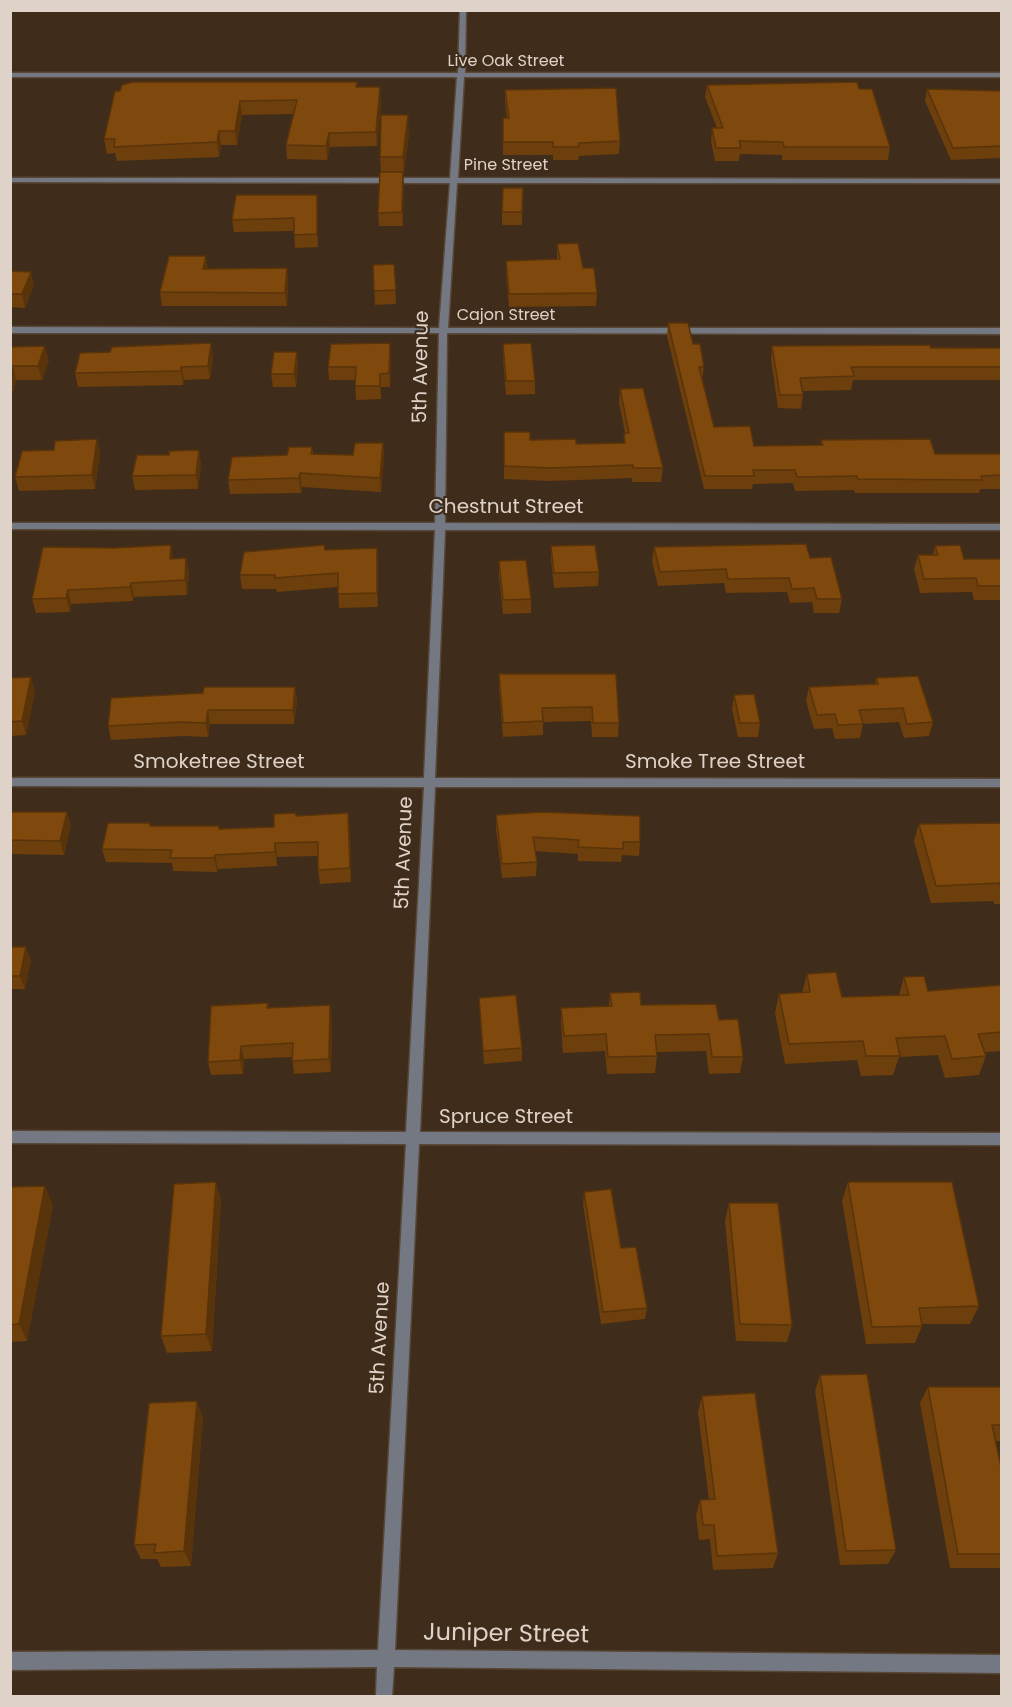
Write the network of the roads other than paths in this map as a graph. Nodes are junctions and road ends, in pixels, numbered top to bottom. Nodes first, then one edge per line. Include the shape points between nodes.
1 (463, 10) edge
2 (10, 75) edge
3 (461, 75) junction
4 (1002, 75) edge
5 (10, 180) edge
6 (453, 180) junction
7 (1002, 181) edge
8 (10, 330) edge
9 (443, 331) junction
10 (1002, 331) edge
11 (10, 526) edge
12 (440, 526) junction
13 (1002, 527) edge
14 (10, 782) edge
15 (428, 783) junction
16 (1002, 783) edge
17 (10, 1137) edge
18 (413, 1137) junction
19 (1002, 1140) edge
20 (386, 1658) junction
21 (10, 1661) edge
22 (1002, 1664) edge
23 (384, 1696) edge

1 - 3 street, 5th Avenue
2 - 3 street, Live Oak Street
3 - 4 street, Live Oak Street
3 - 6 street, 5th Avenue
5 - 6 street, Pine Street
6 - 7 street, Pine Street
6 - 9 street, 5th Avenue
8 - 9 street, Cajon Street
9 - 10 street, Cajon Street
9 - 12 street, 5th Avenue
11 - 12 street, Chestnut Street
12 - 13 street, Chestnut Street
12 - 15 street, 5th Avenue
14 - 15 street, Smoketree Street
15 - 16 street, Smoke Tree Street
15 - 18 street, 5th Avenue
17 - 18 street, Spruce Street
18 - 19 street, Spruce Street
18 - 20 street, 5th Avenue
20 - 21 street, Juniper Street
20 - 22 street, Juniper Street
20 - 23 street, 5th Avenue

